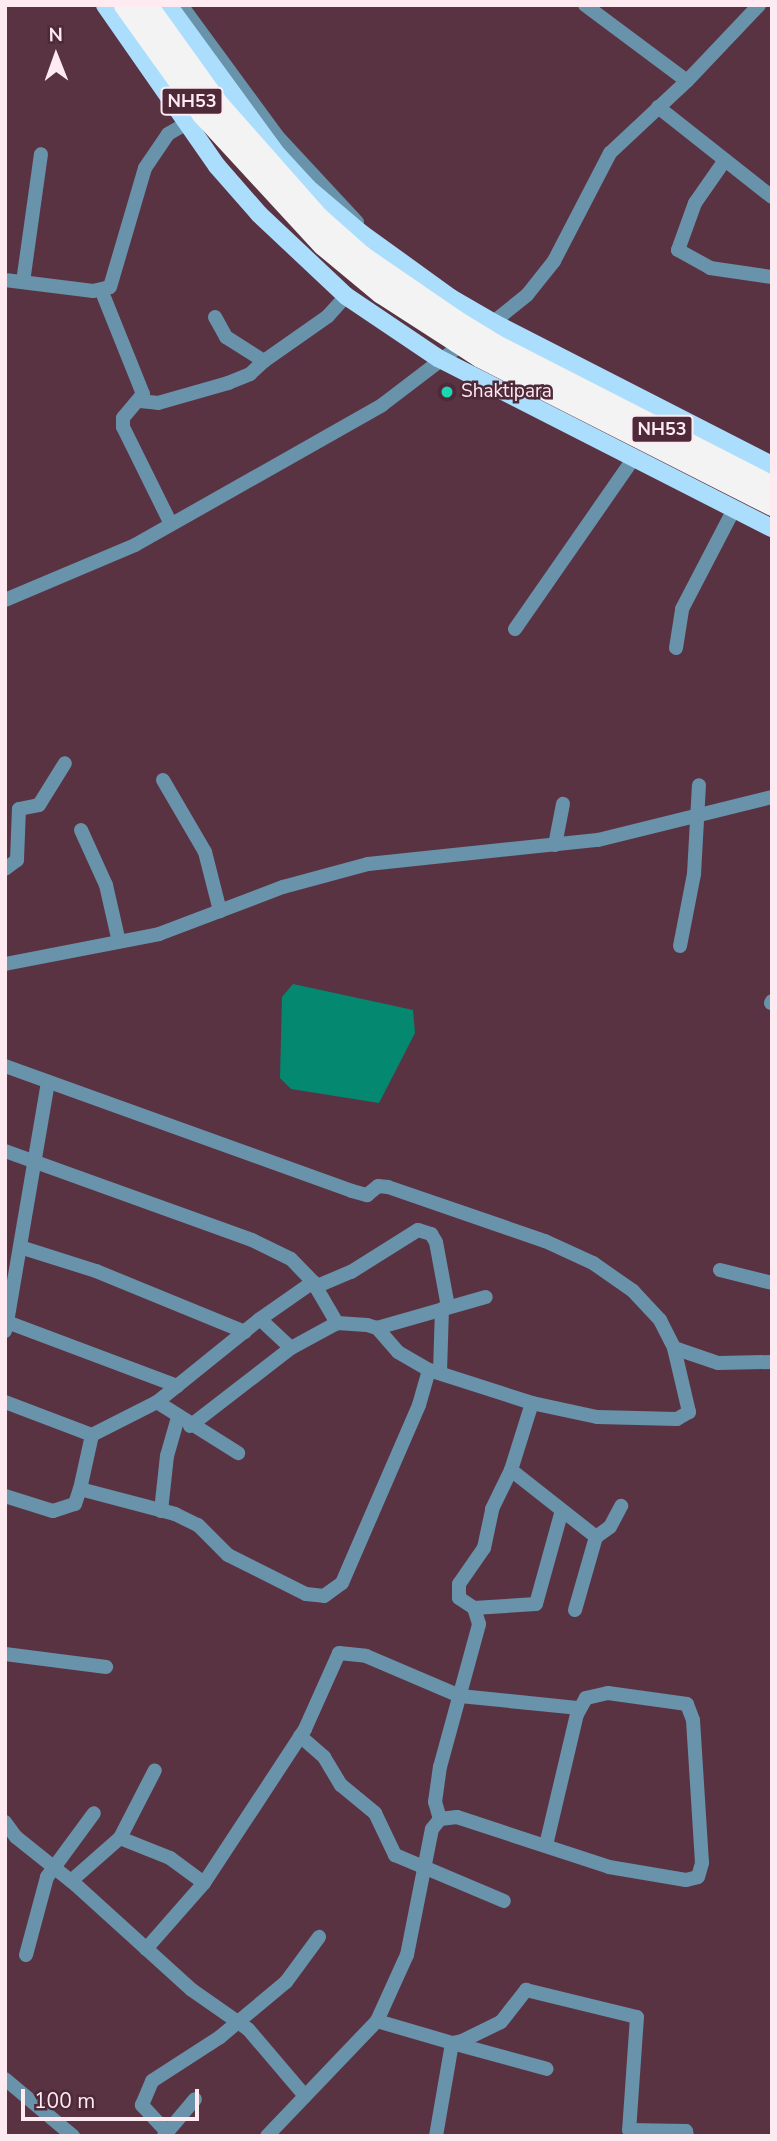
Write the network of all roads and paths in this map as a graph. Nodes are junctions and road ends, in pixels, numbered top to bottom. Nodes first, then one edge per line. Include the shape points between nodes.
1 (105, 5) edge
2 (124, 5) edge
3 (147, 5) edge
4 (168, 5) edge
5 (181, 5) edge
6 (585, 5) edge
7 (759, 5) edge
8 (687, 81) junction
9 (659, 107) junction
10 (185, 124) junction
11 (41, 154) dead end
12 (725, 160) junction
13 (274, 183) junction
14 (772, 197) edge
15 (361, 233) junction
16 (772, 277) edge
17 (5, 280) edge
18 (23, 282) junction
19 (102, 292) junction
20 (346, 296) junction
21 (215, 317) dead end
22 (494, 323) junction
23 (438, 358) junction
24 (264, 360) junction
25 (140, 401) junction
26 (633, 459) junction
27 (772, 465) edge
28 (772, 486) edge
29 (772, 505) edge
30 (734, 509) junction
31 (171, 524) junction
32 (772, 528) edge
33 (5, 600) edge
34 (515, 629) dead end
35 (676, 648) dead end
36 (65, 763) dead end
37 (163, 780) dead end
38 (699, 785) dead end
39 (772, 797) edge
40 (563, 804) dead end
41 (694, 819) junction
42 (81, 830) dead end
43 (555, 845) junction
44 (5, 870) edge
45 (220, 911) junction
46 (119, 942) junction
47 (680, 946) dead end
48 (5, 964) edge
49 (5, 1066) edge
50 (48, 1082) junction
51 (5, 1151) edge
52 (34, 1163) junction
53 (20, 1247) junction
54 (720, 1270) dead end
55 (772, 1283) edge
56 (314, 1285) junction
57 (486, 1297) dead end
58 (445, 1308) junction
59 (260, 1319) junction
60 (337, 1323) junction
61 (6, 1326) edge
62 (377, 1328) junction
63 (245, 1332) junction
64 (291, 1348) junction
65 (674, 1348) junction
66 (772, 1362) edge
67 (434, 1371) junction
68 (177, 1386) junction
69 (5, 1402) edge
70 (157, 1402) junction
71 (532, 1403) junction
72 (184, 1422) junction
73 (93, 1435) junction
74 (238, 1453) dead end
75 (511, 1470) junction
76 (80, 1489) junction
77 (5, 1496) edge
78 (621, 1506) dead end
79 (162, 1511) junction
80 (561, 1514) junction
81 (596, 1537) junction
82 (474, 1608) junction
83 (575, 1610) dead end
84 (5, 1654) edge
85 (106, 1667) dead end
86 (460, 1696) junction
87 (579, 1708) junction
88 (300, 1736) junction
89 (155, 1770) dead end
90 (94, 1812) dead end
91 (440, 1819) junction
92 (5, 1822) edge
93 (120, 1838) junction
94 (546, 1845) junction
95 (425, 1865) junction
96 (53, 1866) junction
97 (71, 1881) junction
98 (204, 1883) junction
99 (504, 1901) dead end
100 (318, 1937) dead end
101 (146, 1949) junction
102 (26, 1955) dead end
103 (236, 2021) junction
104 (377, 2021) junction
105 (452, 2043) junction
106 (547, 2069) dead end
107 (5, 2078) edge
108 (305, 2096) junction
109 (195, 2099) dead end
110 (166, 2134) edge
111 (73, 2136) edge
112 (267, 2136) edge
113 (436, 2136) edge
114 (687, 2136) edge

1 - 10 main road
2 - 13 highway, NH53 via 202,114
3 - 13 highway, NH53
4 - 15 main road via 275,152 308,188
5 - 15 street via 278,137 355,219
6 - 8 street
7 - 8 street
8 - 9 street
9 - 12 street
9 - 22 street via 610,153 554,261 527,295
10 - 19 street via 168,134 145,168 110,287
10 - 20 main road via 259,214
11 - 18 street
12 - 14 street
12 - 16 street via 695,203 678,250 710,268
13 - 28 highway, NH53, bridge via 362,256 463,325 522,360
13 - 29 highway, NH53, bridge via 323,245 381,293 480,357
15 - 22 main road
17 - 18 street
18 - 19 street
19 - 25 street via 140,386
20 - 23 main road
20 - 24 street via 328,316
21 - 24 street via 226,337
22 - 23 street
22 - 27 main road
23 - 26 main road
23 - 31 street via 382,405
24 - 25 street via 250,374 228,383 158,403
25 - 31 street via 123,418 123,427
26 - 30 main road
26 - 34 street
30 - 32 main road
30 - 35 street via 682,609
31 - 33 street via 135,545
36 - 44 street via 39,805 19,809 17,860
37 - 45 street via 205,852
38 - 41 street
39 - 41 street
40 - 43 street
41 - 43 street
41 - 47 street via 694,874
42 - 46 street via 106,885
43 - 45 street via 368,864 283,887
45 - 46 street via 159,934
46 - 48 street
49 - 50 street
50 - 52 street
50 - 65 street via 371,1192 388,1187 545,1241 593,1263 633,1290 660,1320
51 - 52 street
52 - 53 street
52 - 56 street via 252,1240 291,1259
53 - 61 street
53 - 63 street via 122,1281
54 - 55 street
56 - 58 street via 374,1258 411,1231 425,1231 436,1242
56 - 59 street
56 - 60 street
57 - 58 street
58 - 62 street
58 - 67 street
59 - 63 street
59 - 64 street
60 - 62 street
60 - 64 street
61 - 68 street
62 - 67 street via 398,1352
63 - 68 street
64 - 72 street
65 - 66 street via 718,1363
65 - 71 street via 689,1409 681,1418 597,1417
67 - 71 street
67 - 79 street via 342,1583 332,1592 306,1594 228,1555 198,1525
68 - 70 street
69 - 73 street
70 - 72 street
70 - 73 street
71 - 75 street
72 - 74 street
72 - 79 street via 167,1456
73 - 76 street
75 - 80 street
75 - 82 street via 492,1509 484,1548 459,1584 459,1598
76 - 77 street via 75,1504 53,1511
76 - 79 street
78 - 81 street via 610,1527
80 - 81 street
80 - 82 street via 536,1604
81 - 83 street
82 - 86 street via 479,1624
84 - 85 street
86 - 87 street
86 - 88 street via 344,1651 335,1659
86 - 91 street via 436,1789
87 - 94 street
87 - 94 street via 586,1698 608,1693 680,1701 691,1708 702,1873 687,1880 645,1874
88 - 95 street via 324,1757 341,1785 375,1812 395,1855
88 - 98 street
89 - 93 street
90 - 96 street
91 - 94 street via 457,1817
91 - 95 street via 432,1829
92 - 96 street via 16,1837
93 - 97 street
93 - 98 street via 170,1858
95 - 99 street
95 - 104 street via 407,1955
96 - 97 street
96 - 102 street
97 - 101 street
98 - 101 street
100 - 103 street via 286,1982
101 - 103 street
103 - 108 street
103 - 110 street via 148,2089 142,2105
104 - 105 street
104 - 108 street
105 - 106 street
105 - 113 street
105 - 114 street via 501,2022 526,1990 637,2017 629,2130 686,2131
107 - 111 street
108 - 112 street
109 - 110 street

